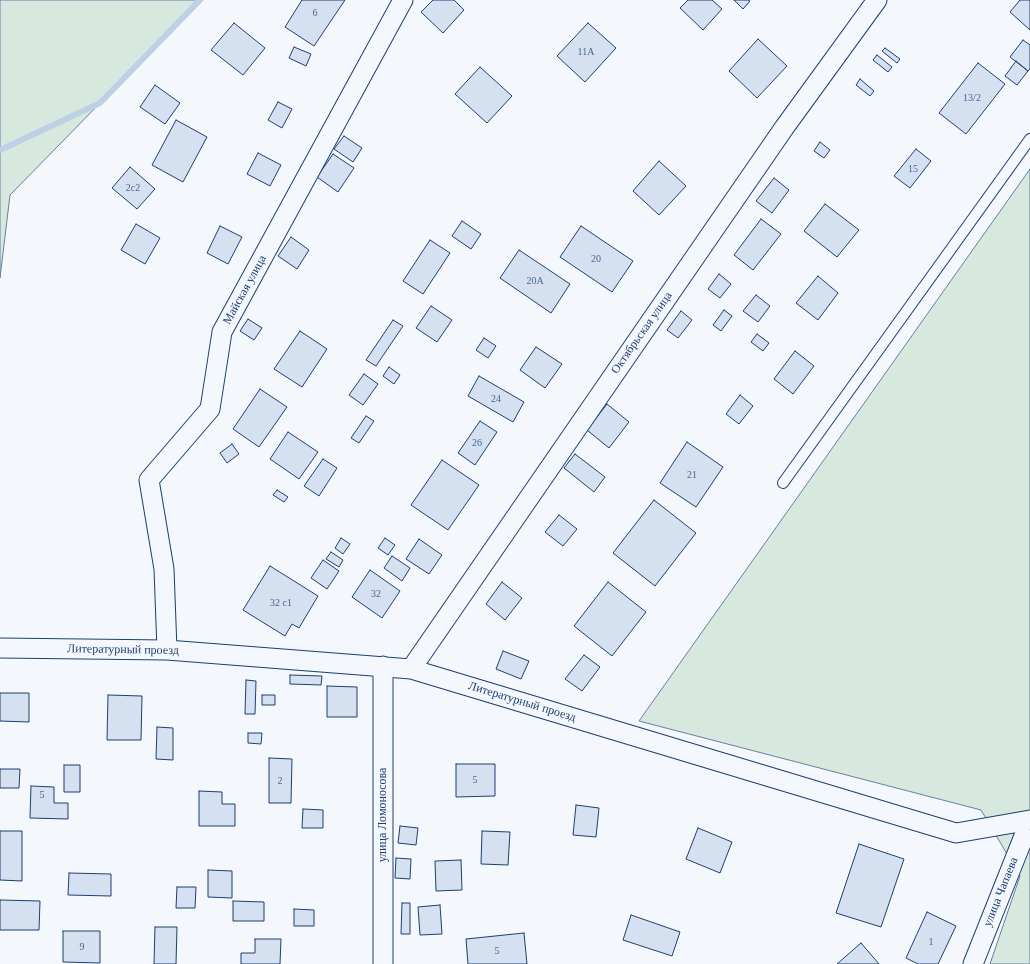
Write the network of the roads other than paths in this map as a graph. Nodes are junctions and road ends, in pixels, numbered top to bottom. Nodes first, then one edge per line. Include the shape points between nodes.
1 (403, 0) edge
2 (877, 0) edge
3 (1030, 139) edge
4 (783, 482) dead end
5 (0, 648) edge
6 (167, 650) junction
7 (383, 666) junction
8 (411, 669) junction
9 (1030, 820) edge
10 (383, 964) edge
11 (973, 964) edge

1 - 6 street, Майская улица via 222,332 210,409 150,480 164,569
2 - 8 street, Октябрьская улица via 784,128
3 - 4 lane
5 - 6 street, Литературный проезд
6 - 7 street, Литературный проезд
7 - 8 street, Литературный проезд
7 - 10 street, улица Ломоносова
8 - 9 street, Литературный проезд via 956,833
9 - 11 street, улица Чапаева

